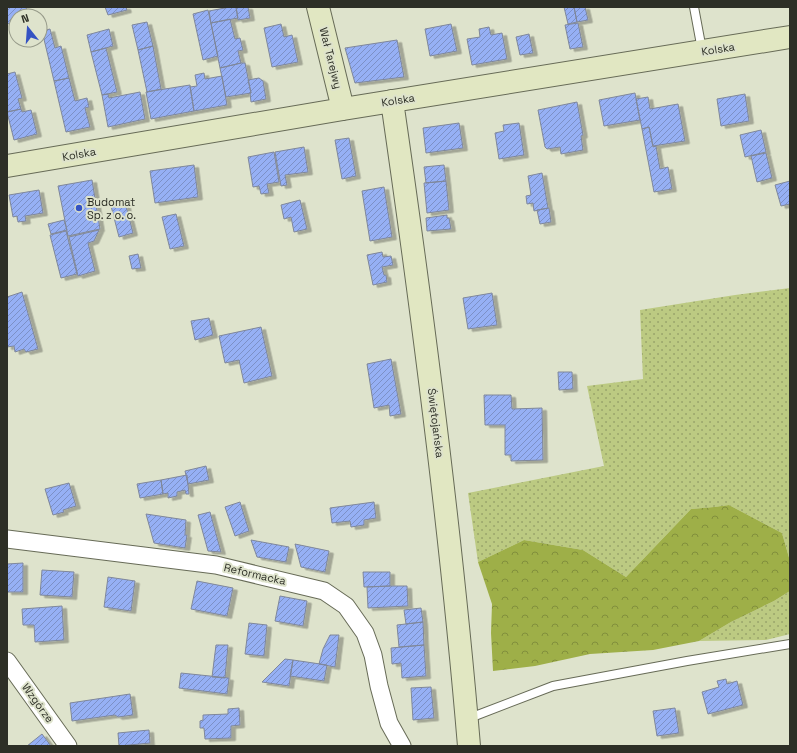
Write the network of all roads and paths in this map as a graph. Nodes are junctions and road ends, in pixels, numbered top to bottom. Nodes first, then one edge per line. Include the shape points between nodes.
1 (318, 7) edge
2 (694, 7) edge
3 (790, 37) edge
4 (702, 51) junction
5 (392, 101) junction
6 (344, 109) junction
7 (7, 166) edge
8 (7, 539) edge
9 (790, 644) edge
10 (7, 661) edge
11 (466, 719) junction
12 (68, 746) edge
13 (402, 746) edge
14 (468, 746) edge

1 - 6 street, Wał Tarejwy
2 - 4 lane
3 - 4 street, Kolska
4 - 5 street, Kolska
5 - 6 street, Kolska
5 - 11 street, Świętojańska via 442,471
6 - 7 street, Kolska
8 - 13 street, Reformacka via 216,565 324,591 346,606 365,633 389,722
9 - 11 lane via 553,686
10 - 12 street, Wzgórze
11 - 14 street, Świętojańska

